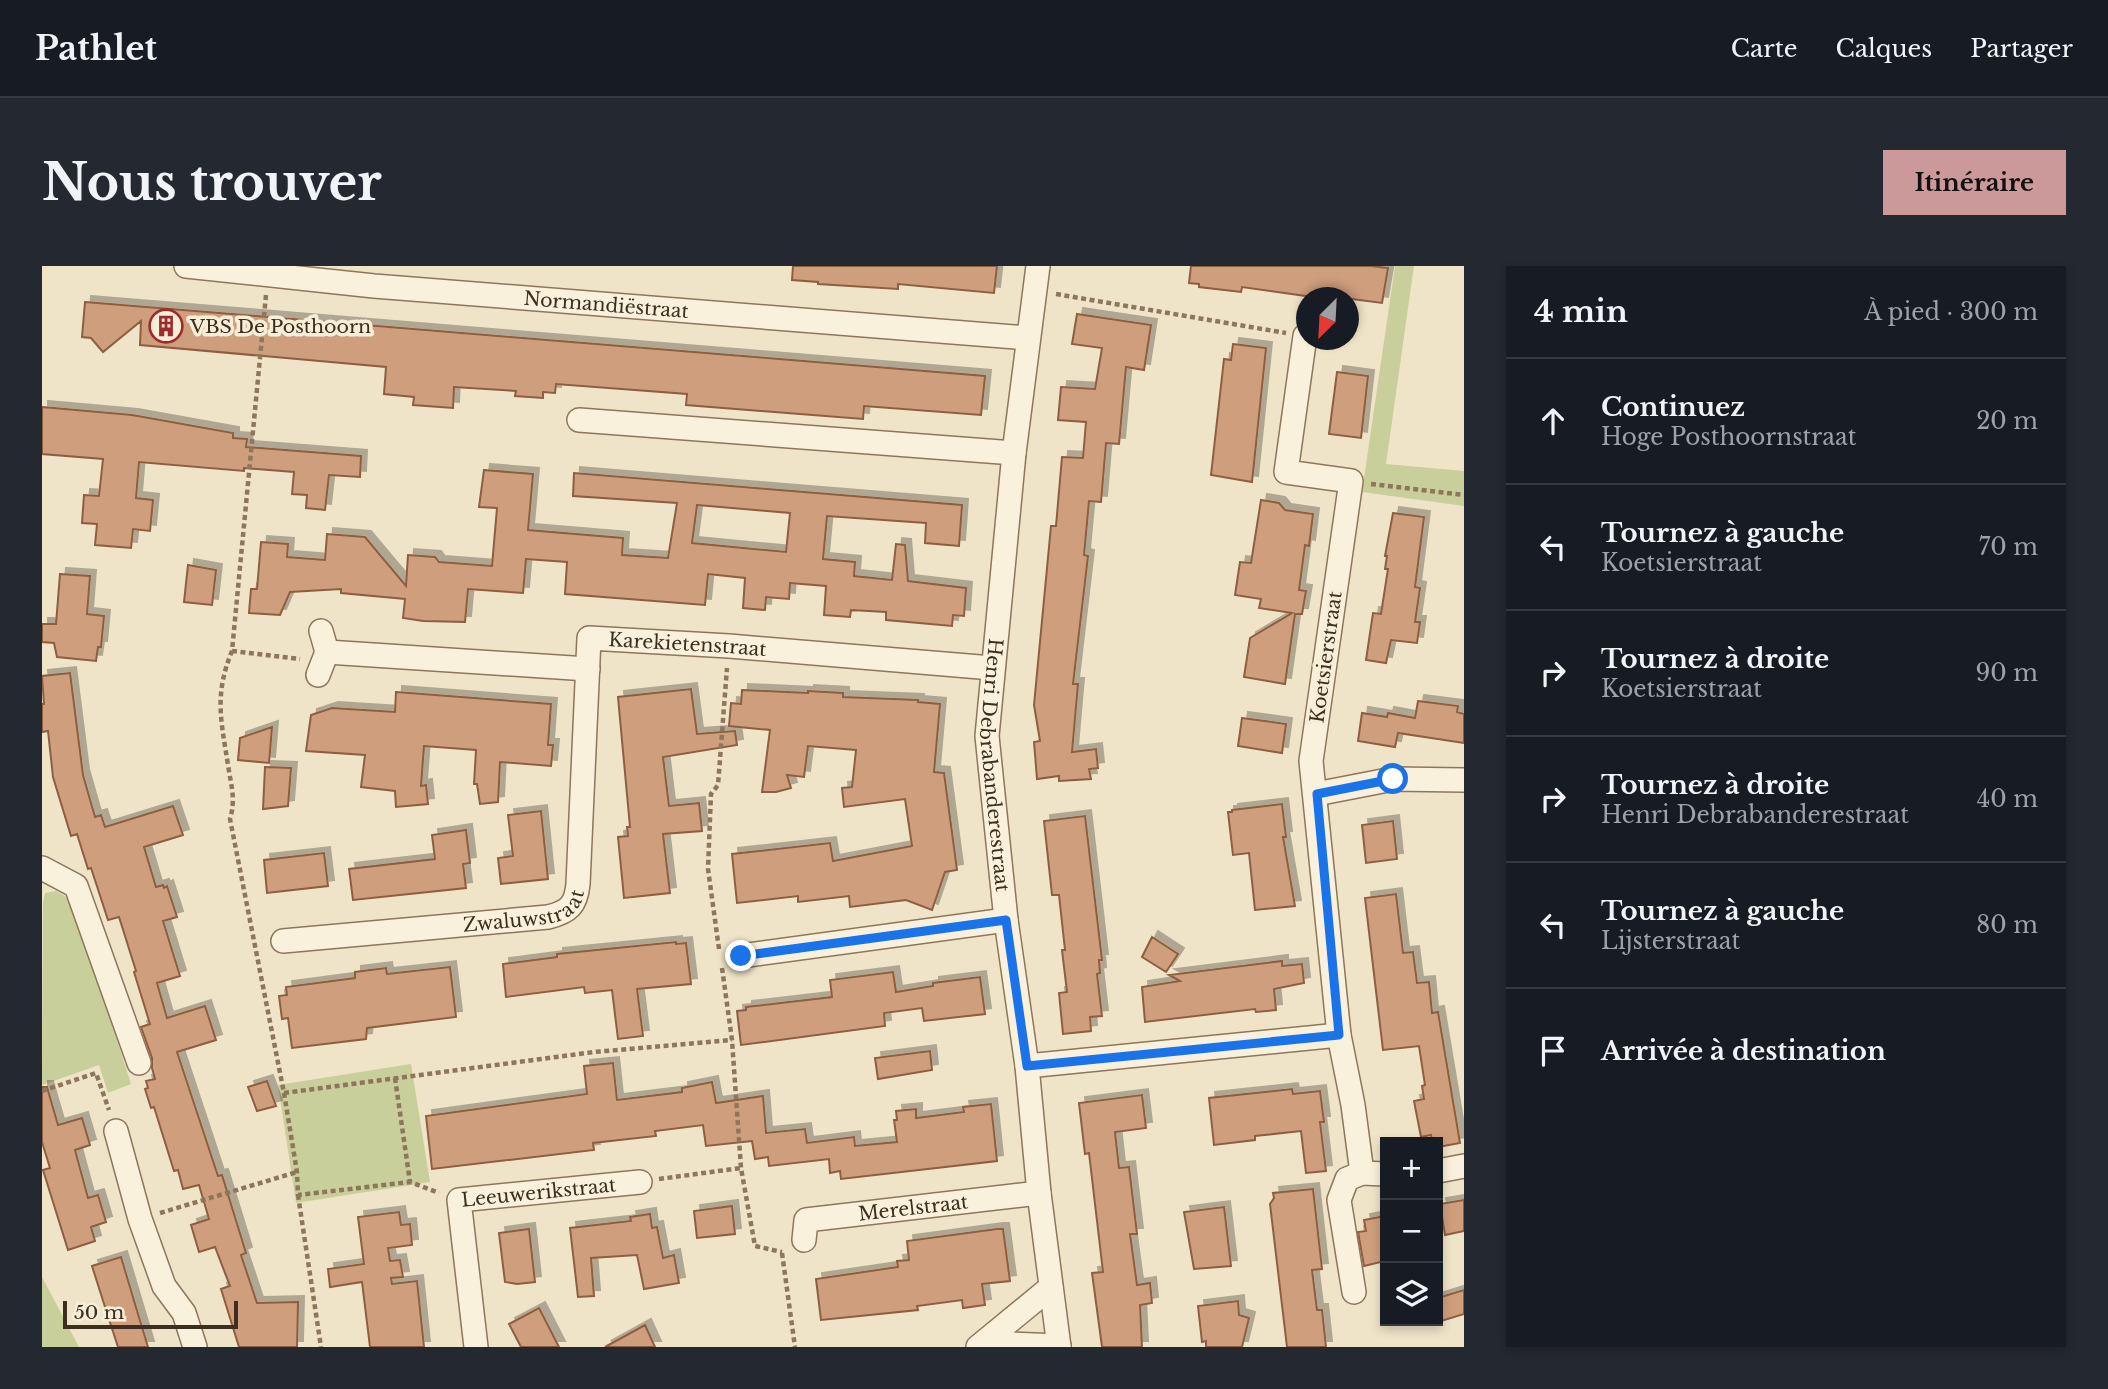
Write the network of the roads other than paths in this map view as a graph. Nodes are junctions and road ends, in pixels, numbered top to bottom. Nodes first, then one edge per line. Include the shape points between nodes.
1 (186, 266) edge
2 (1038, 266) edge
3 (374, 276) edge
4 (1028, 338) junction
5 (1303, 350) edge
6 (579, 420) dead end
7 (1014, 453) junction
8 (322, 655) road end
9 (992, 668) junction
10 (588, 669) junction
11 (1464, 780) edge
12 (1317, 794) junction
13 (42, 868) edge
14 (1006, 920) junction
15 (283, 941) dead end
16 (741, 956) dead end
17 (1339, 1035) junction
18 (139, 1063) dead end
19 (1027, 1066) junction
20 (116, 1131) road end
21 (1464, 1166) edge
22 (1443, 1170) edge
23 (1362, 1173) junction
24 (1380, 1174) edge
25 (639, 1182) road end
26 (1039, 1193) junction
27 (804, 1240) road end
28 (1051, 1287) junction
29 (1354, 1292) dead end
30 (1059, 1346) edge
31 (195, 1347) edge
32 (476, 1347) edge
33 (978, 1347) edge
34 (989, 1347) edge

1 - 3 street, Normandiëstraat via 268,274
2 - 4 street, Henri Debrabanderestraat
3 - 4 street, Normandiëstraat
4 - 7 street, Henri Debrabanderestraat
5 - 12 street, Koetsierstraat via 1286,472 1351,481 1311,761
6 - 7 street
7 - 9 street, Henri Debrabanderestraat
8 - 10 street, Karekietenstraat
9 - 10 street, Karekietenstraat via 589,638
9 - 14 street, Henri Debrabanderestraat via 987,736
10 - 15 street, Zwaluwstraat via 577,899 571,909 548,917
11 - 12 street via 1393,779
12 - 17 street, Koetsierstraat
13 - 18 street via 76,886
14 - 16 street
14 - 19 street, Henri Debrabanderestraat
17 - 19 street
17 - 23 street, Koetsierstraat
19 - 26 street, Henri Debrabanderestraat
20 - 31 street via 164,1286 184,1313
21 - 22 street
23 - 24 street
23 - 29 street via 1347,1179 1339,1200
25 - 32 street, Leeuwerikstraat via 459,1200
26 - 27 street, Merelstraat via 806,1220
26 - 28 street, Henri Debrabanderestraat
28 - 30 street, Henri Debrabanderestraat
28 - 33 street
30 - 34 street

